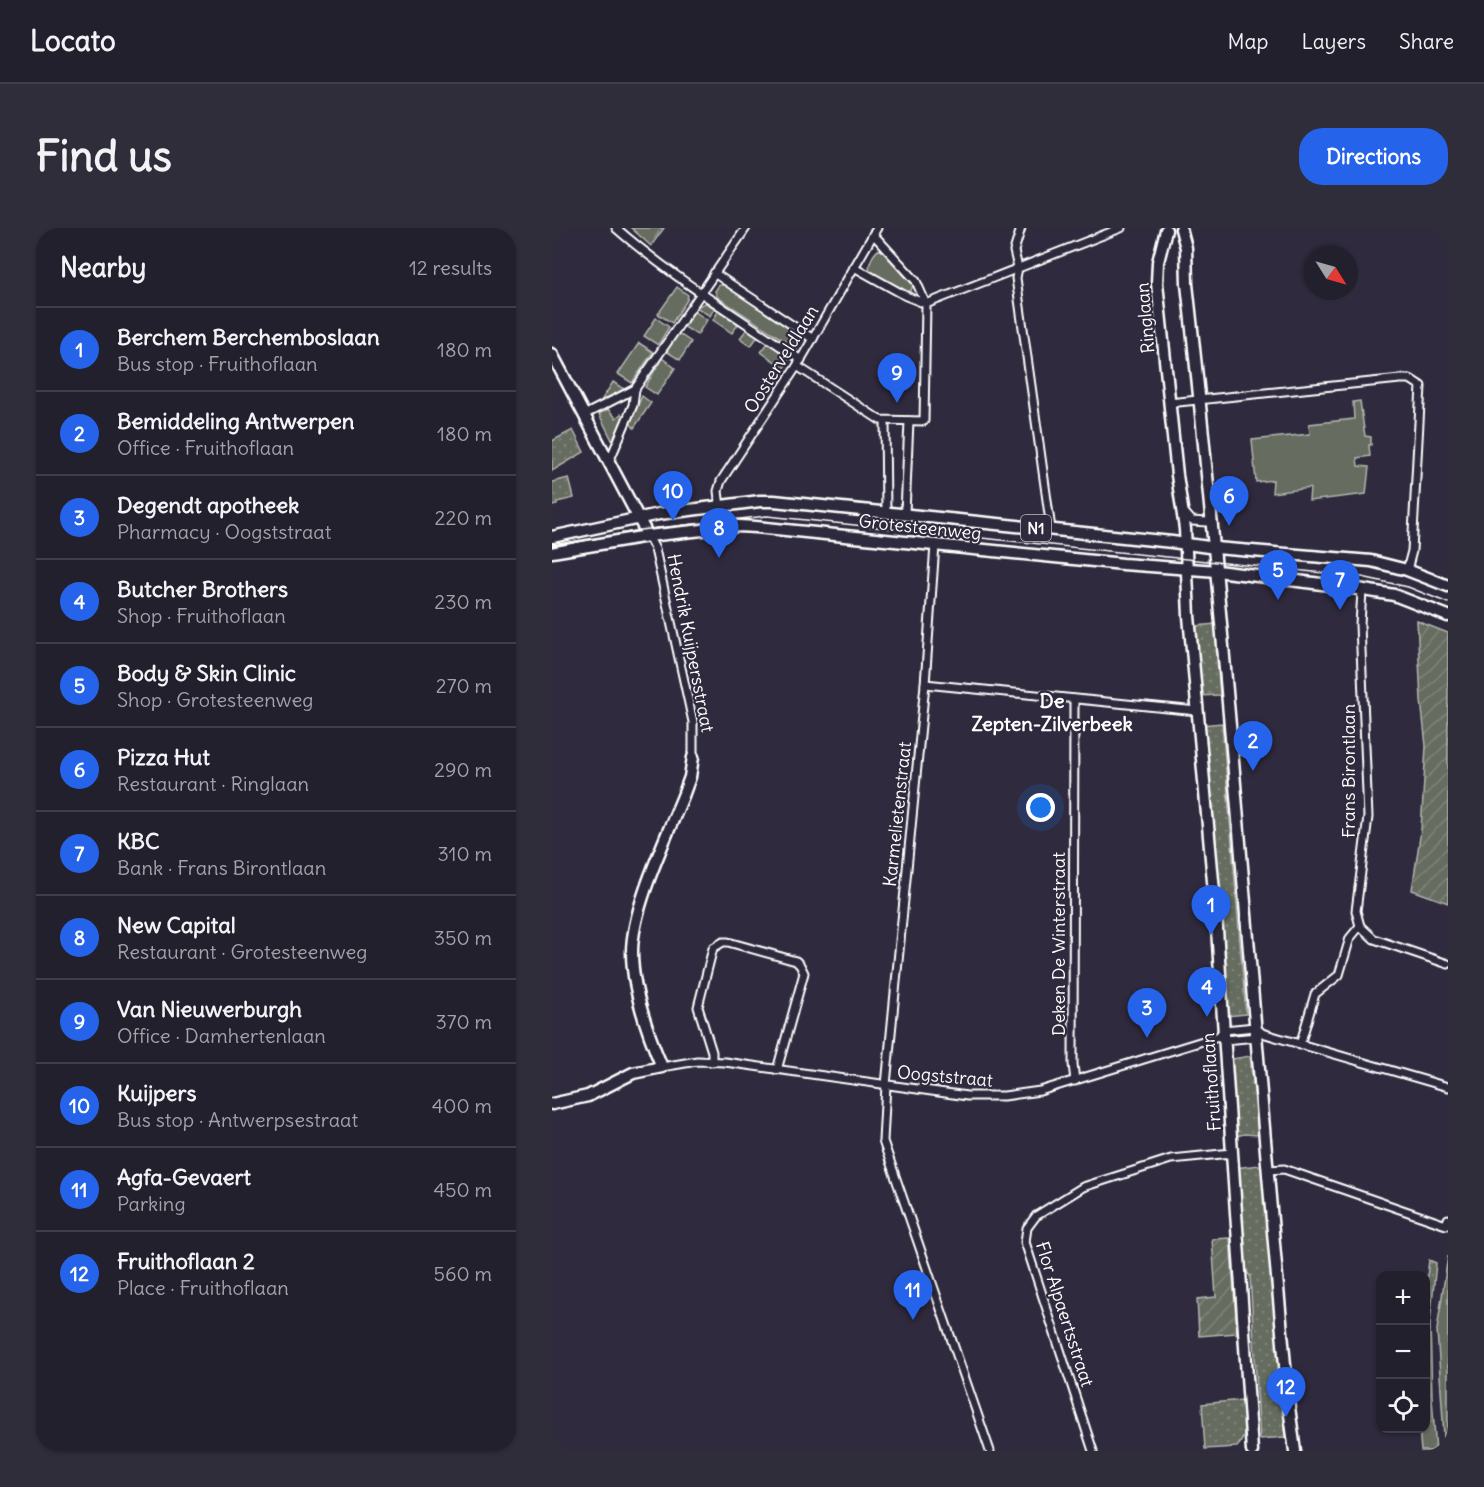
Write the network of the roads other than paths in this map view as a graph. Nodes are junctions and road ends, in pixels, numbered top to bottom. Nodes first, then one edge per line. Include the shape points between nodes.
1 (616, 228) edge
2 (746, 228) edge
3 (1021, 228) edge
4 (1121, 228) edge
5 (1182, 228) edge
6 (1165, 229) edge
7 (875, 231) edge
8 (854, 267) junction
9 (1018, 268) junction
10 (714, 273) junction
11 (700, 292) junction
12 (926, 304) junction
13 (813, 339) junction
14 (552, 354) edge
15 (799, 363) junction
16 (635, 389) junction
17 (1200, 400) junction
18 (1169, 403) junction
19 (584, 415) junction
20 (885, 421) junction
21 (909, 421) junction
22 (609, 462) junction
23 (720, 507) junction
24 (1183, 511) junction
25 (886, 512) junction
26 (905, 513) junction
27 (1212, 517) junction
28 (639, 519) junction
29 (1051, 530) junction
30 (648, 536) junction
31 (552, 537) edge
32 (1187, 543) junction
33 (935, 545) junction
34 (1215, 548) junction
35 (552, 552) edge
36 (1188, 568) junction
37 (1407, 570) junction
38 (1217, 571) junction
39 (1448, 586) edge
40 (1362, 590) junction
41 (1448, 616) edge
42 (925, 684) junction
43 (1074, 699) junction
44 (1197, 711) junction
45 (693, 757) joint
46 (1360, 926) junction
47 (1448, 964) edge
48 (1258, 1032) junction
49 (1222, 1035) junction
50 (1300, 1045) junction
51 (712, 1062) junction
52 (662, 1067) junction
53 (777, 1070) junction
54 (1075, 1081) junction
55 (886, 1085) junction
56 (1448, 1087) edge
57 (552, 1104) edge
58 (1232, 1153) junction
59 (1268, 1170) junction
60 (1447, 1222) edge
61 (990, 1451) edge
62 (1093, 1451) edge
63 (1252, 1451) edge
64 (1295, 1451) edge

1 - 11 street
2 - 10 street
3 - 9 street via 1014,251
4 - 9 street
5 - 6 street, Ringlaan
5 - 17 street, Ringlaan
6 - 18 street, Ringlaan via 1157,282
7 - 8 street, Oosterveldlaan
7 - 12 street via 916,281
8 - 12 street
8 - 13 street, Oosterveldlaan
9 - 12 street
9 - 29 street via 1016,278
10 - 11 street
10 - 13 street
11 - 15 street
11 - 16 street
12 - 21 street via 924,421
13 - 15 street, Oosterveldlaan
14 - 19 street
15 - 20 street
15 - 23 street, Oosterveldlaan via 721,481
16 - 19 street
16 - 22 street via 633,405
17 - 18 street
17 - 27 street, Ringlaan
17 - 37 street via 1400,379 1410,379 1421,386 1412,551
18 - 24 street, Ringlaan
19 - 22 street
20 - 21 street
20 - 25 street
21 - 26 street
22 - 28 street
23 - 25 street, N1 via 774,501
23 - 28 street, N1
24 - 27 street via 1192,521 1205,522
24 - 32 street, Ringlaan
25 - 26 street, Grotesteenweg / N1
26 - 29 street, Grotesteenweg / N1
27 - 34 street, Ringlaan
28 - 30 street
28 - 31 street, N1
29 - 32 street, Grotesteenweg / N1
30 - 33 street, Grotesteenweg / N1 via 739,526
30 - 35 street, N1
30 - 45 street, Hendrik Kuijpersstraat via 656,549 693,722
32 - 34 street, N1
32 - 36 street, Ringlaan
33 - 36 street, Grotesteenweg / N1
33 - 42 street, Karmelietenstraat
34 - 37 street, N1 via 1371,561
34 - 38 street, Ringlaan
36 - 38 street, N1
36 - 44 street, Fruithoflaan
37 - 39 street, N1
38 - 40 street, N1
38 - 48 street
40 - 41 street, N1 via 1394,595
40 - 46 street, Frans Birontlaan via 1368,817 1356,911
42 - 43 street
42 - 55 street, Karmelietenstraat
43 - 44 street
43 - 54 street, Deken De Winterstraat
44 - 49 street, Fruithoflaan
45 - 52 street, Hendrik Kuijpersstraat via 683,796 639,911 633,941 637,996
46 - 47 street via 1374,939
46 - 50 street via 1350,938 1338,975 1315,994
48 - 49 street, Oogststraat
48 - 49 street, Oogststraat
48 - 50 street
48 - 59 street
49 - 54 street, Oogststraat
49 - 58 street, Fruithoflaan
50 - 56 street
51 - 52 street, Oogststraat
51 - 53 street, Oogststraat
51 - 53 street via 698,1006 713,948 728,942 802,967 804,973
52 - 57 street via 633,1073 588,1096
53 - 55 street, Oogststraat
54 - 55 street, Oogststraat via 1004,1096 967,1096
55 - 61 street, Karmelietenstraat via 884,1141
58 - 62 street, Flor Alpaertsstraat via 1171,1159 1092,1183 1036,1216 1027,1228 1025,1242
58 - 63 street, Fruithoflaan
59 - 60 street via 1284,1169
59 - 64 street

